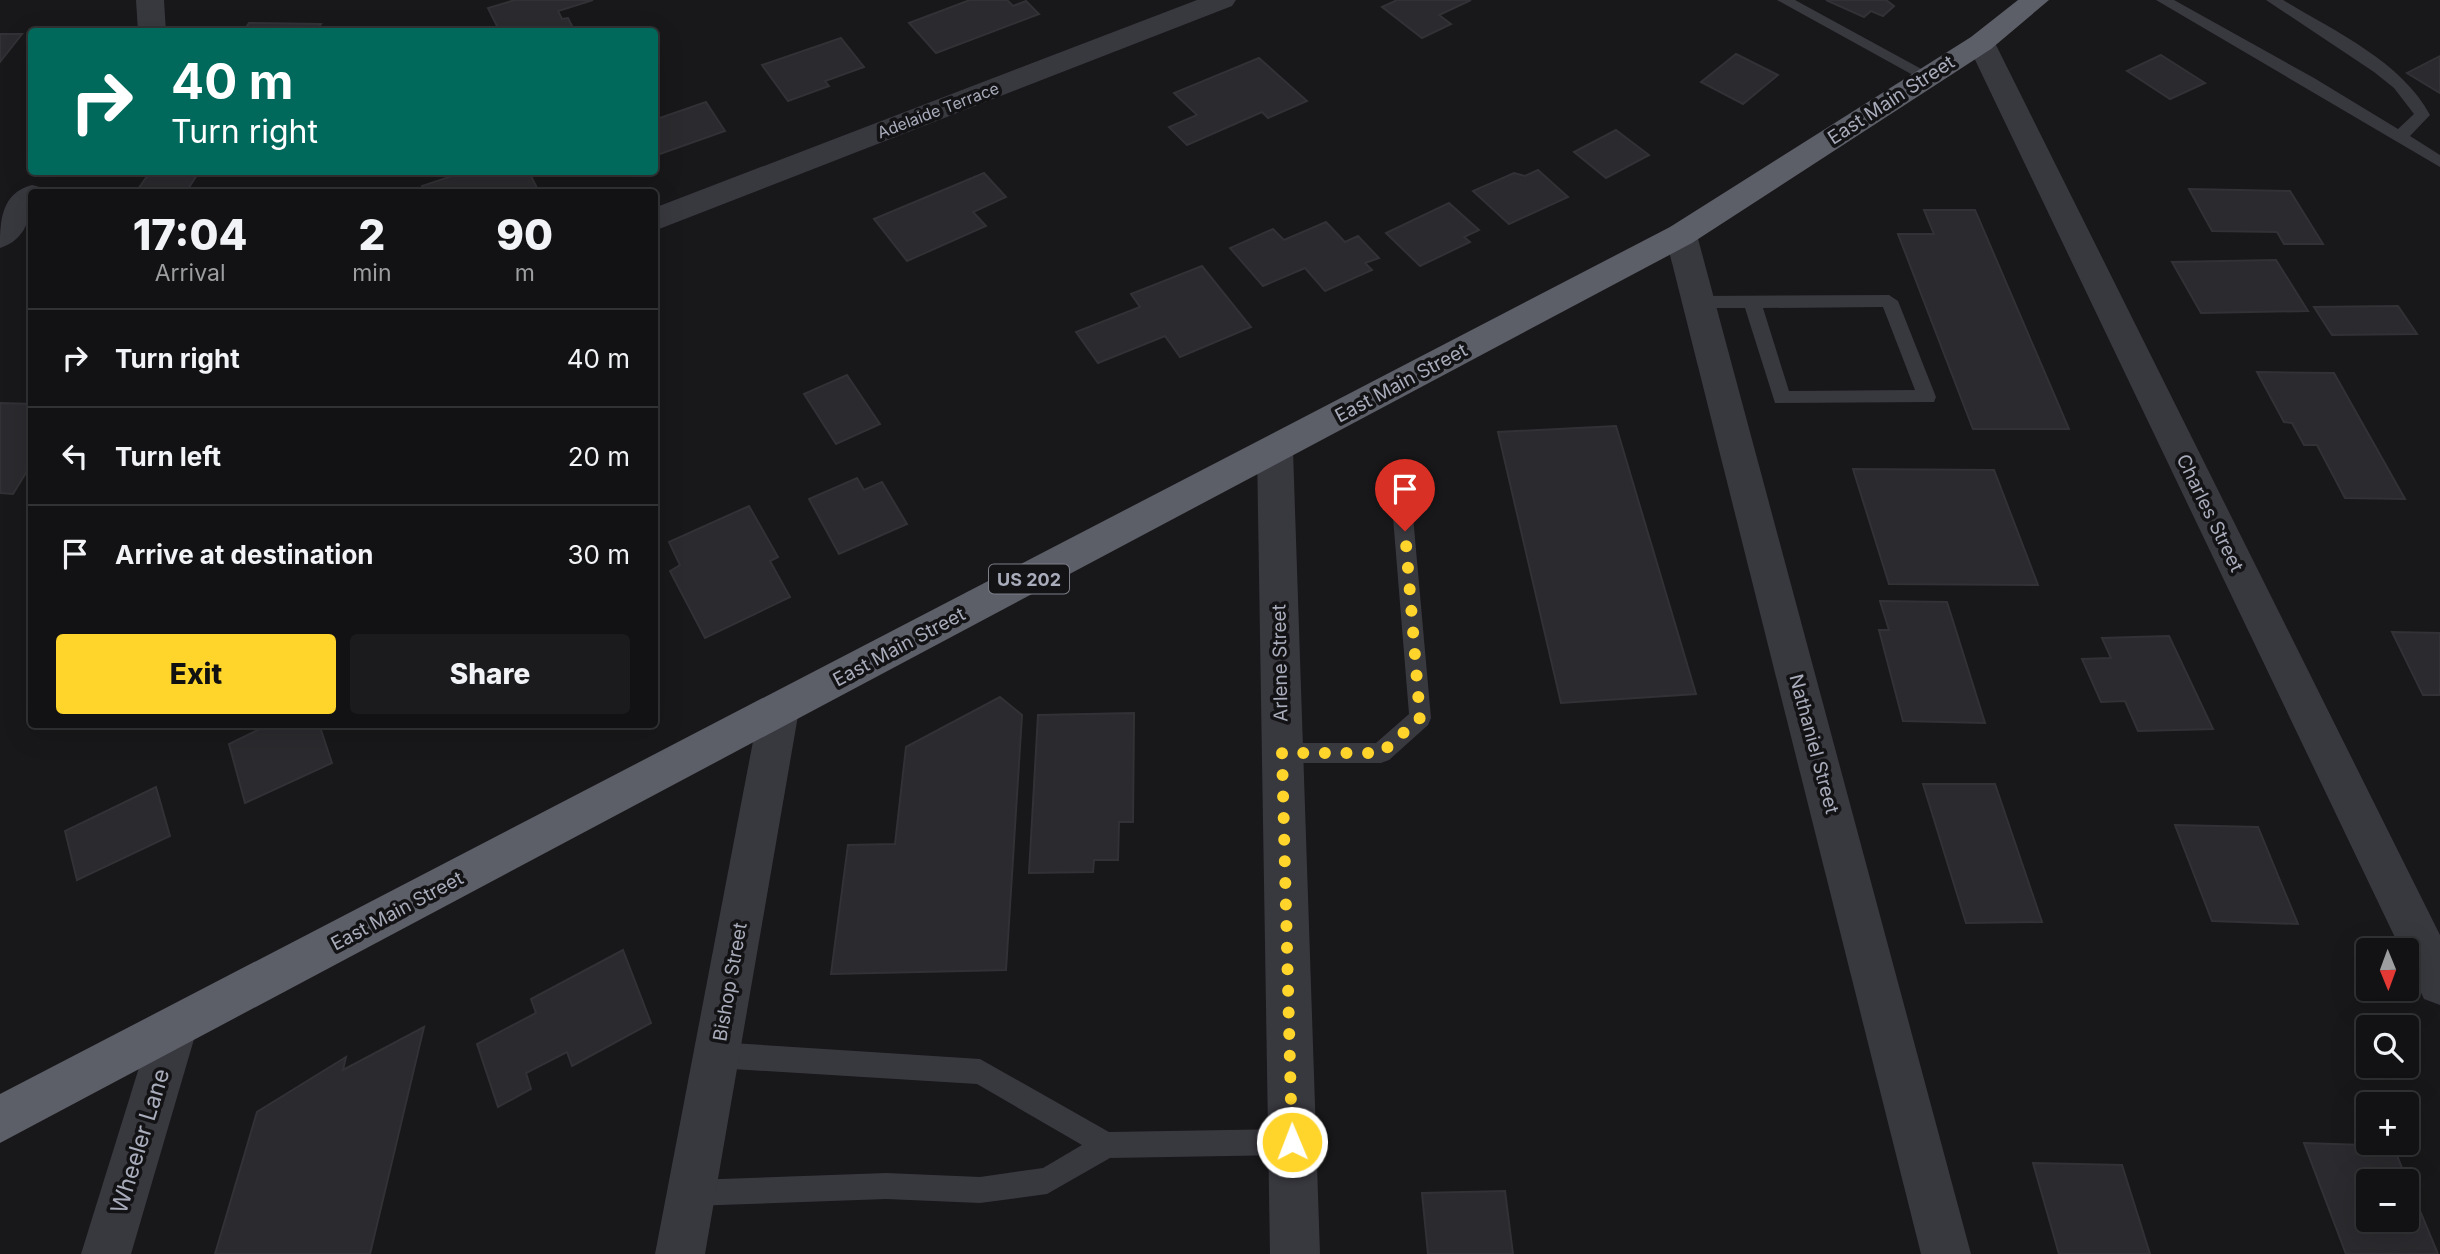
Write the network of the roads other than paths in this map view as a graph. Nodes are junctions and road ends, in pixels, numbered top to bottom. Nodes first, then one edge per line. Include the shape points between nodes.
1 (150, 0) edge
2 (1223, 0) edge
3 (1783, 0) edge
4 (2035, 0) edge
5 (2273, 0) edge
6 (2169, 1) edge
7 (152, 28) edge
8 (1980, 43) junction
9 (1928, 77) junction
10 (2399, 136) junction
11 (2440, 162) edge
12 (28, 201) edge
13 (658, 218) edge
14 (1681, 235) junction
15 (0, 237) edge
16 (1699, 302) junction
17 (1752, 302) junction
18 (1275, 450) junction
19 (1402, 505) dead end
20 (779, 710) junction
21 (1282, 753) junction
22 (2440, 983) edge
23 (174, 1029) junction
24 (716, 1055) junction
25 (0, 1119) edge
26 (1292, 1142) junction
27 (1107, 1145) junction
28 (691, 1193) junction
29 (106, 1254) edge
30 (680, 1254) edge
31 (1295, 1254) edge
32 (1946, 1254) edge

1 - 7 street
2 - 13 street, Adelaide Terrace
3 - 9 lane
4 - 8 highway, East Main Street / US 202
5 - 10 lane via 2396,80 2418,102 2421,115
6 - 10 lane
8 - 9 highway, East Main Street / US 202
8 - 22 street, Charles Street
9 - 14 highway, East Main Street / US 202
10 - 11 lane
12 - 15 street
14 - 16 street, Nathaniel Street
14 - 18 highway, East Main Street / US 202
16 - 17 lane
16 - 32 street, Nathaniel Street
17 - 17 lane via 1889,301 1927,397 1782,398
18 - 20 highway, East Main Street / US 202
18 - 21 street, Arlene Street
19 - 21 lane via 1420,718 1381,753
20 - 23 highway, East Main Street / US 202
20 - 24 street, Bishop Street
21 - 26 street, Arlene Street
23 - 25 highway, East Main Street / US 202
23 - 29 street, Wheeler Lane
24 - 27 lane via 979,1072
24 - 28 street, Bishop Street
26 - 27 lane
26 - 31 street, Arlene Street
27 - 28 lane via 1047,1181 980,1190 886,1186
28 - 30 street, Bishop Street

